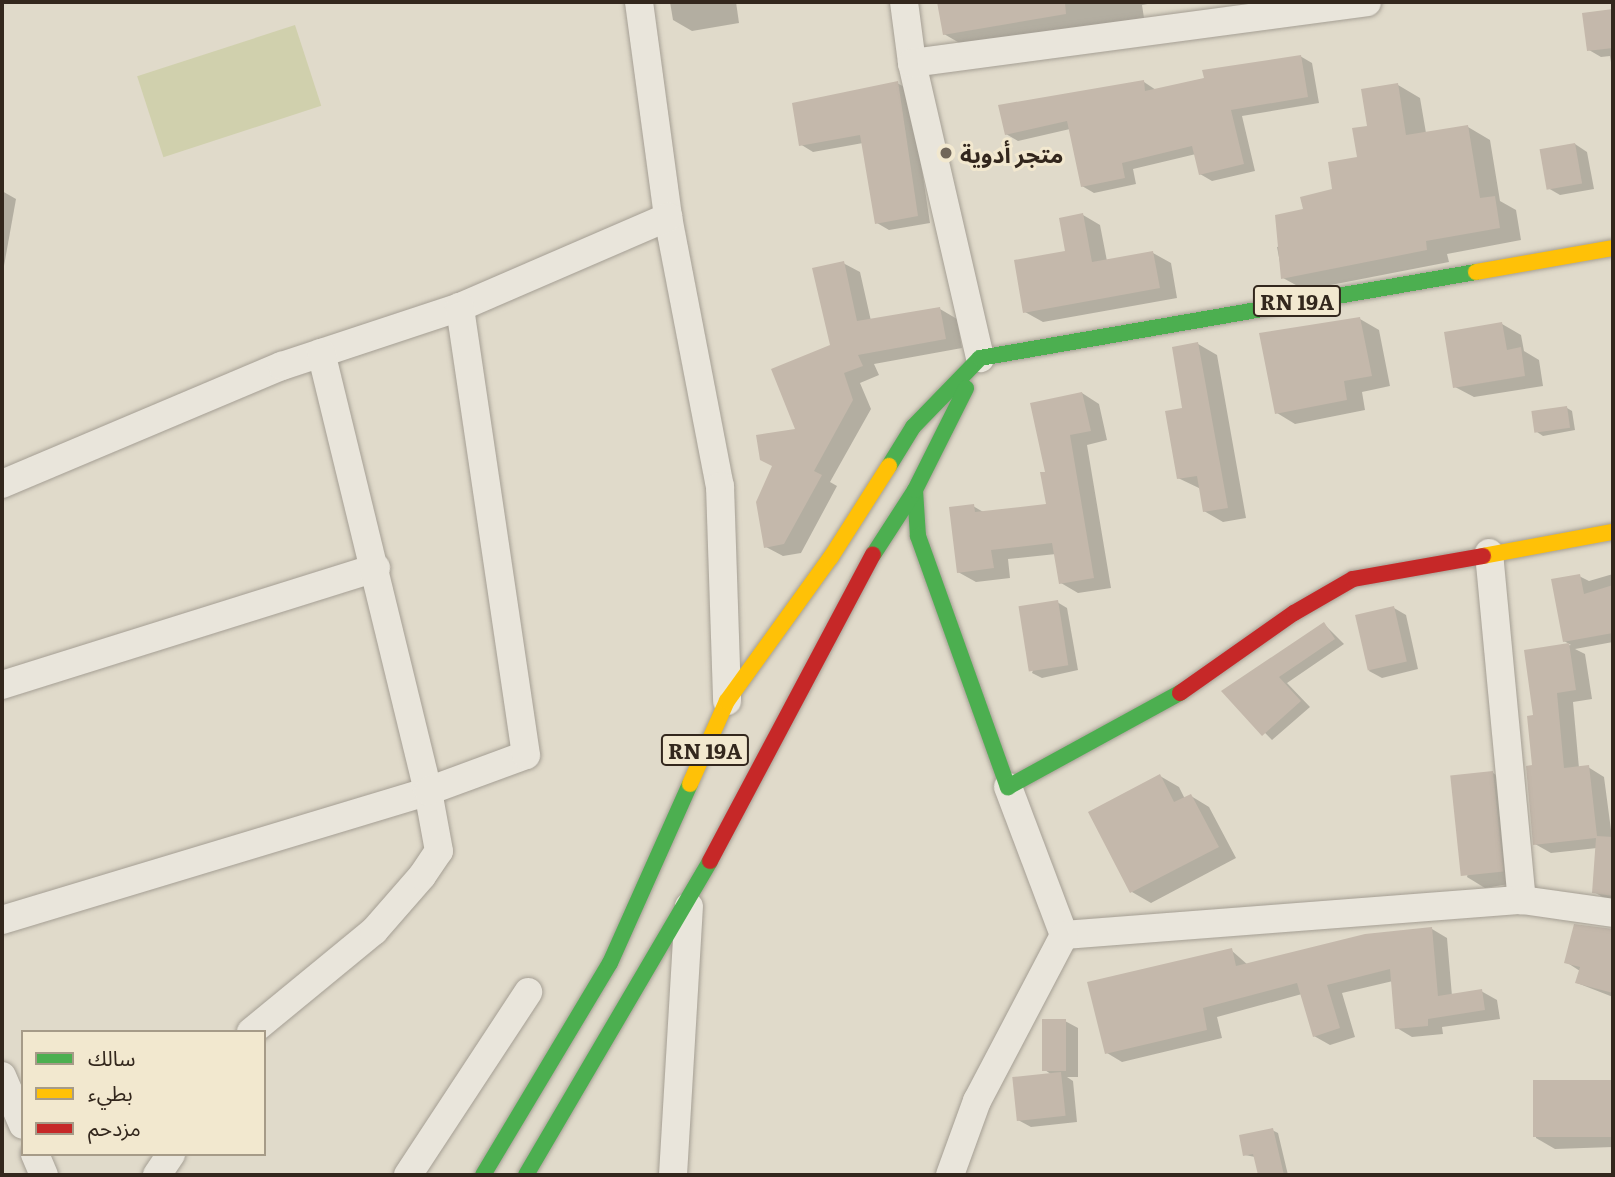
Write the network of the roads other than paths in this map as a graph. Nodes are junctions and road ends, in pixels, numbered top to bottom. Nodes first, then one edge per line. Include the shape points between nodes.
1 (639, 2) edge
2 (904, 2) edge
3 (1367, 2) edge
4 (912, 63) junction
5 (668, 217) junction
6 (1613, 248) edge
7 (460, 307) junction
8 (321, 353) junction
9 (981, 358) junction
10 (2, 484) edge
11 (915, 490) junction
12 (1613, 533) edge
13 (1489, 554) junction
14 (376, 568) junction
15 (2, 685) edge
16 (727, 701) junction
17 (1008, 787) junction
18 (428, 791) junction
19 (1522, 900) junction
20 (689, 901) junction
21 (1613, 914) edge
22 (2, 920) edge
23 (1063, 935) junction
24 (528, 992) dead end
25 (253, 1030) edge
26 (2, 1076) edge
27 (21, 1120) edge
28 (36, 1156) edge
29 (170, 1156) edge
30 (44, 1175) edge
31 (157, 1175) edge
32 (408, 1175) edge
33 (483, 1175) edge
34 (526, 1175) edge
35 (673, 1175) edge
36 (950, 1175) edge

1 - 5 street
2 - 4 street
3 - 4 street
4 - 9 street
5 - 7 street
5 - 16 street via 720,486
6 - 9 main road, RN 19A
7 - 8 street
7 - 18 street via 526,755
8 - 10 street
8 - 14 street
9 - 11 main road, RN 19A
9 - 16 main road, RN 19A via 913,427 831,557
11 - 17 main road via 918,536
11 - 20 main road, RN 19A via 845,605
12 - 13 main road
13 - 17 main road via 1353,579 1294,613 1172,699
13 - 19 street
14 - 15 street
14 - 18 street
16 - 33 main road, RN 19A via 610,963
17 - 23 street
18 - 22 street
18 - 25 street via 439,851 422,876 374,931
19 - 21 street
19 - 23 street
20 - 34 main road, RN 19A
20 - 35 street
23 - 36 street via 977,1101
24 - 32 street
26 - 27 street
28 - 30 street
29 - 31 street

